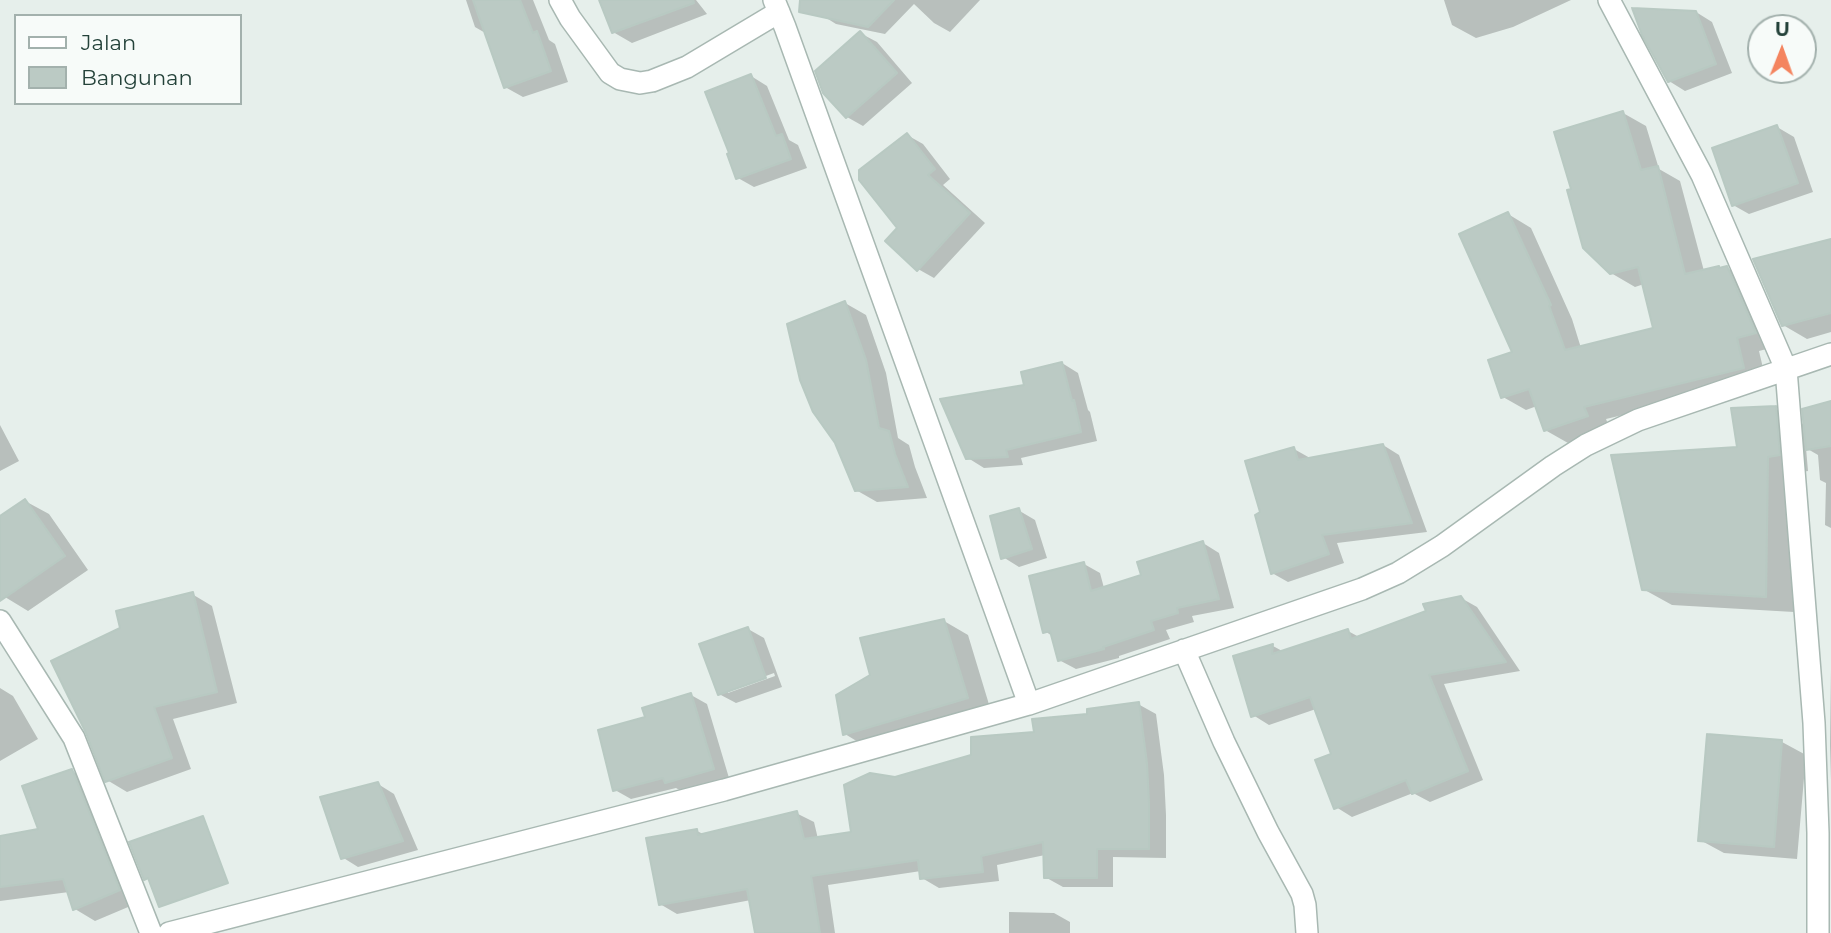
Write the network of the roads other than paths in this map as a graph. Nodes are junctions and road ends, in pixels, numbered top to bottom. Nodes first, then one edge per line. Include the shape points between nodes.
1 (560, 0) edge
2 (1609, 0) edge
3 (776, 6) edge
4 (1831, 354) edge
5 (1786, 369) junction
6 (0, 621) edge
7 (1184, 650) junction
8 (1029, 704) junction
9 (151, 933) edge
10 (169, 933) edge
11 (1307, 933) edge
12 (1818, 933) edge

1 - 3 street via 610,73 640,83 687,67
2 - 5 street via 1702,175
3 - 8 street
4 - 5 street
5 - 7 street via 1638,421 1586,445 1398,573
5 - 12 street via 1814,723
6 - 9 street via 74,738
7 - 8 street
7 - 11 street via 1224,742 1302,894
8 - 10 street via 724,790

